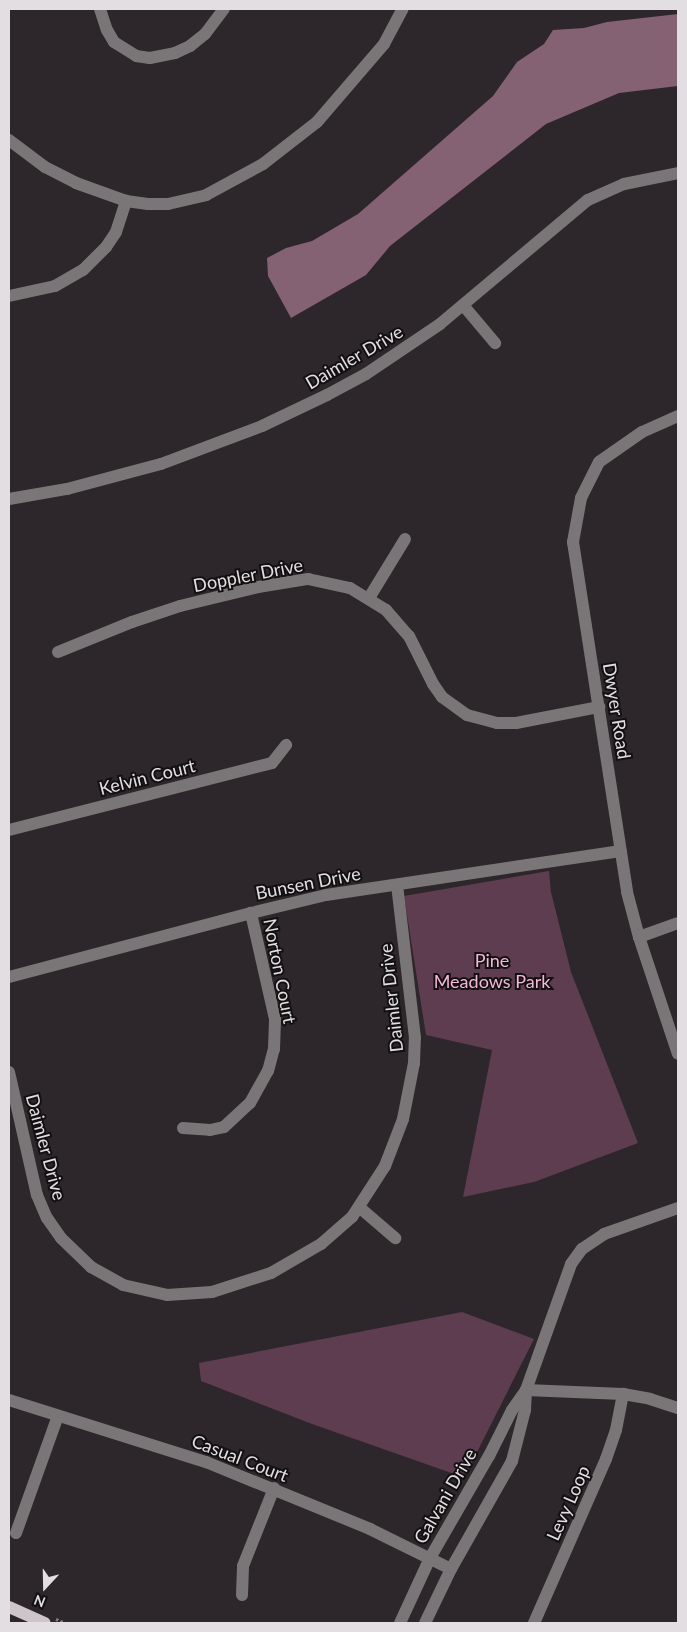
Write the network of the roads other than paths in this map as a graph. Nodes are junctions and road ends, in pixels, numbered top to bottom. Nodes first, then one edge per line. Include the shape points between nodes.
1 (100, 9) edge
2 (224, 9) edge
3 (403, 9) edge
4 (9, 140) edge
5 (678, 174) edge
6 (126, 201) junction
7 (9, 296) edge
8 (463, 305) junction
9 (495, 343) dead end
10 (678, 416) edge
11 (9, 499) edge
12 (405, 538) dead end
13 (369, 598) junction
14 (58, 652) dead end
15 (599, 708) junction
16 (286, 745) dead end
17 (9, 830) edge
18 (620, 851) junction
19 (397, 885) junction
20 (251, 912) junction
21 (678, 923) edge
22 (639, 937) junction
23 (9, 977) edge
24 (678, 1054) edge
25 (9, 1072) edge
26 (183, 1128) dead end
27 (359, 1207) junction
28 (678, 1208) edge
29 (395, 1238) dead end
30 (526, 1390) junction
31 (623, 1394) junction
32 (9, 1400) edge
33 (678, 1408) edge
34 (58, 1416) junction
35 (274, 1488) junction
36 (16, 1533) dead end
37 (430, 1558) junction
38 (451, 1569) junction
39 (242, 1595) dead end
40 (9, 1607) edge
41 (45, 1623) edge
42 (400, 1623) edge
43 (425, 1623) edge
44 (534, 1623) edge

1 - 2 street via 114,42 136,56 150,58 190,46 205,34
3 - 6 street via 384,44 317,122 263,164 228,185 187,201 148,204
4 - 6 street via 60,175
5 - 8 street, Daimler Drive via 624,184 588,200
6 - 7 street via 111,239 83,270 55,286
8 - 9 street
8 - 11 street, Daimler Drive via 366,374 262,426 161,464 76,487
10 - 15 street, Dwyer Road via 642,432 599,462 581,498 573,542
12 - 13 street
13 - 14 street, Doppler Drive via 350,588 308,579 258,587 148,616
13 - 15 street, Doppler Drive via 386,610 409,636 442,697 467,715 497,723 516,723
15 - 18 street, Dwyer Road
16 - 17 street, Kelvin Court via 272,763
18 - 19 street, Bunsen Drive
18 - 22 street, Dwyer Road
19 - 20 street, Bunsen Drive via 326,895
19 - 27 street, Daimler Drive via 414,1018 414,1063 394,1146
20 - 23 street, Bunsen Drive
20 - 26 street, Norton Court via 275,1019 274,1049 268,1071 250,1103 224,1127 210,1130
21 - 22 street
22 - 24 street, Dwyer Road
25 - 27 street, Daimler Drive via 37,1195 47,1218 72,1251 91,1267 123,1285 175,1295 234,1287 294,1261 338,1230
27 - 29 street
28 - 30 street, Galvani Drive via 604,1234 582,1249 567,1272
30 - 31 street
30 - 37 street, Galvani Drive
30 - 38 street, Galvani Drive via 525,1410 512,1461
31 - 33 street
31 - 44 street, Levy Loop via 606,1459
32 - 34 street, Casual Court
34 - 35 street, Casual Court via 206,1462
34 - 36 street
35 - 37 street, Casual Court
35 - 39 street via 243,1566
37 - 38 street, Casual Court
37 - 42 street, Galvani Drive
38 - 43 street, Galvani Drive
40 - 41 main road

